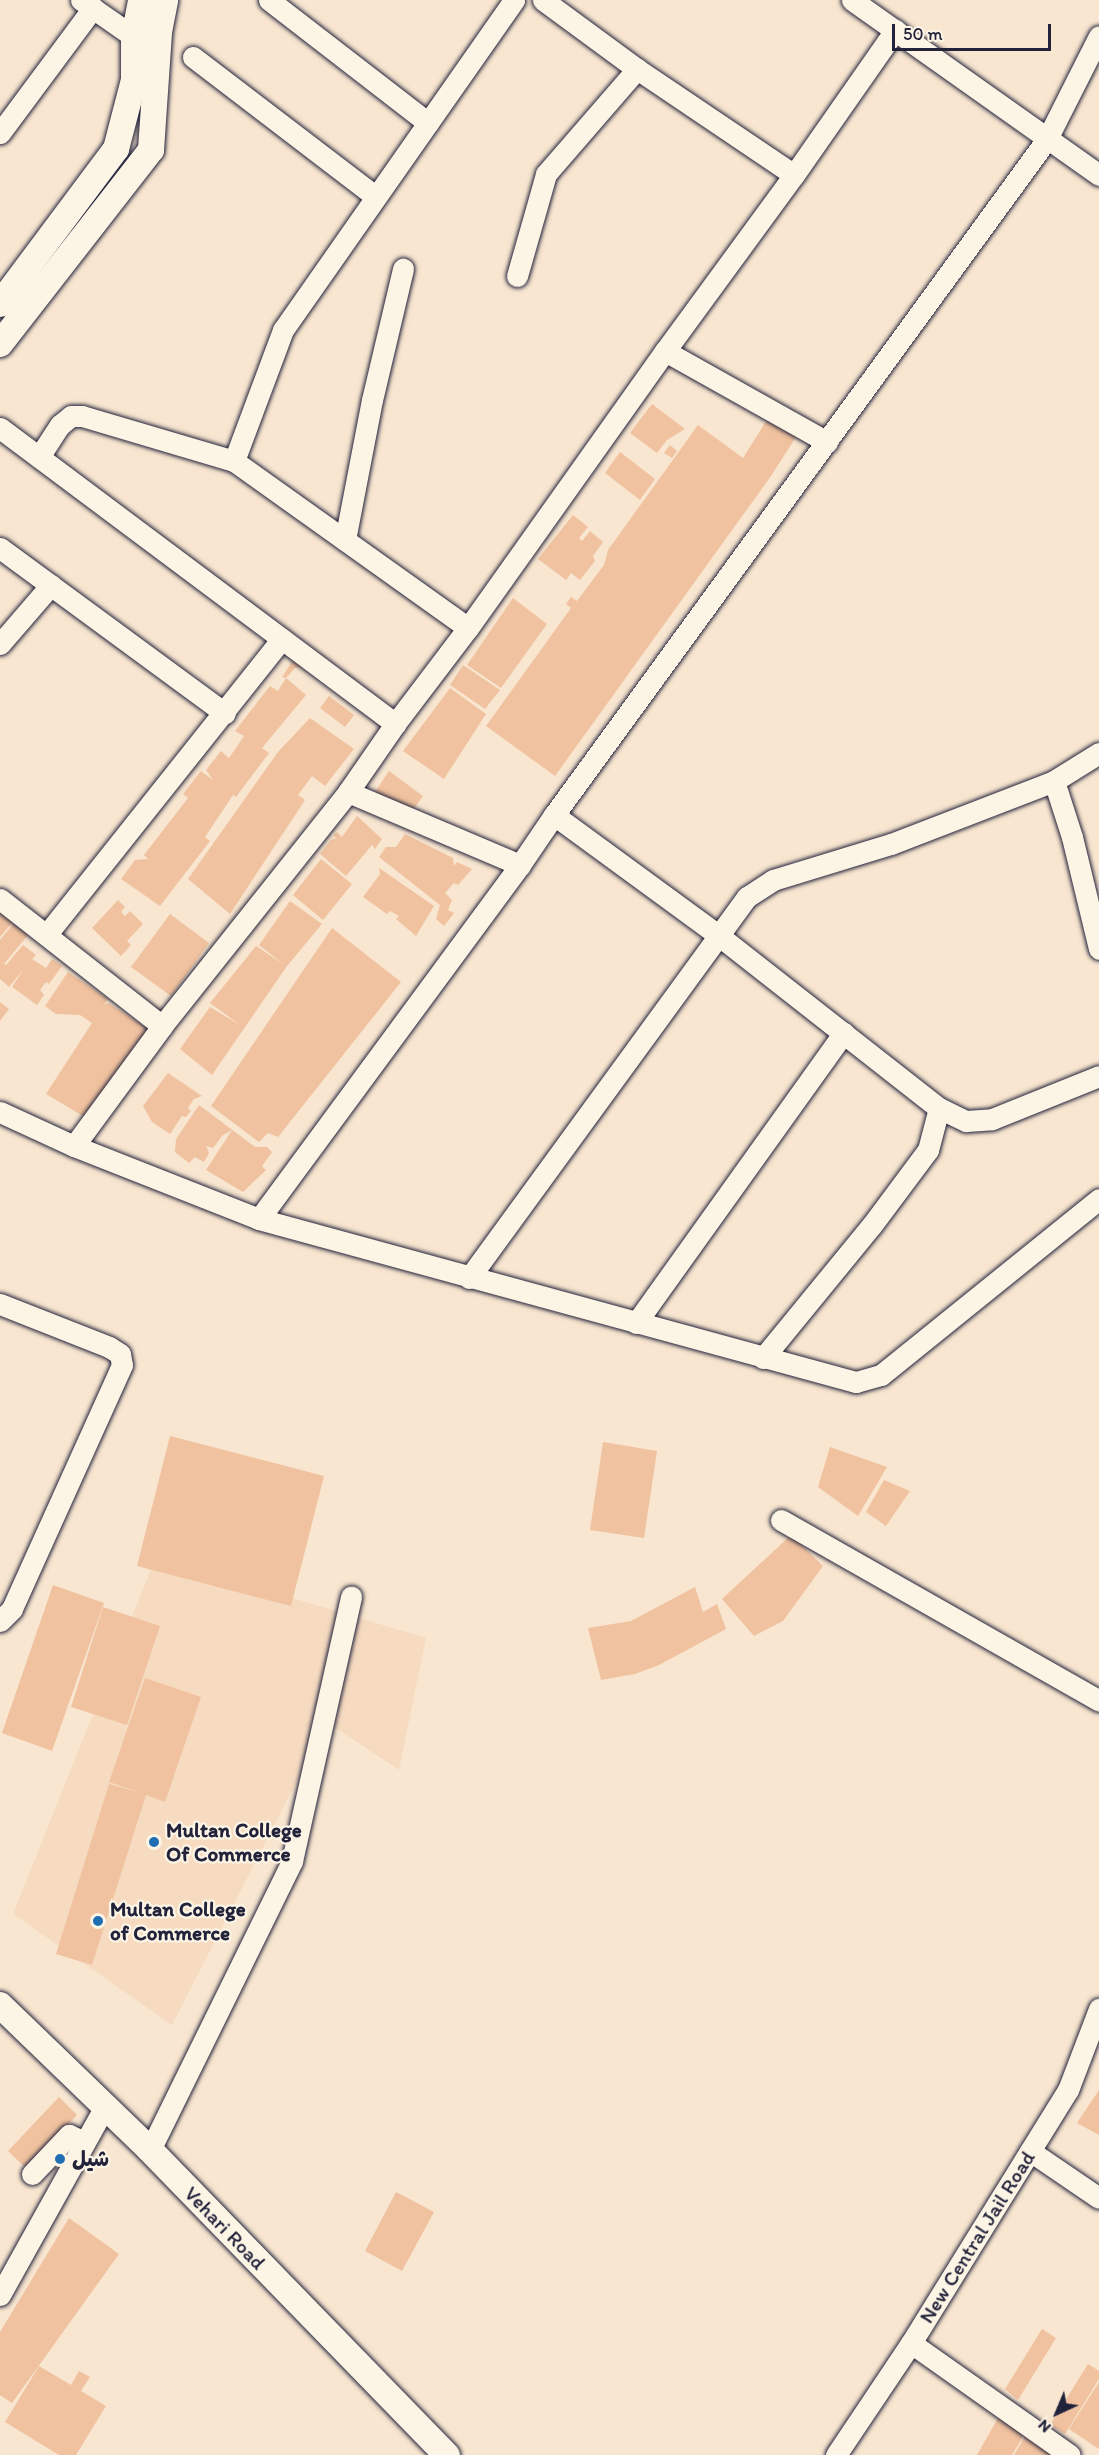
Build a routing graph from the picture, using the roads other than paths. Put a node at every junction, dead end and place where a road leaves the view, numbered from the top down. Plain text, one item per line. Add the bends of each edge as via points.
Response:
1 (141, 0) edge
2 (165, 0) edge
3 (268, 0) edge
4 (514, 0) edge
5 (543, 0) edge
6 (852, 0) edge
7 (87, 4) edge
8 (895, 30) junction
9 (1099, 36) edge
10 (134, 37) junction
11 (193, 57) dead end
12 (637, 69) junction
13 (428, 123) junction
14 (0, 133) edge
15 (1047, 139) junction
16 (794, 175) junction
17 (1099, 175) edge
18 (376, 197) junction
19 (404, 269) dead end
20 (517, 276) dead end
21 (0, 304) edge
22 (0, 344) edge
23 (665, 351) junction
24 (0, 428) edge
25 (827, 442) junction
26 (39, 457) junction
27 (234, 461) junction
28 (345, 540) junction
29 (0, 548) edge
30 (51, 585) junction
31 (468, 628) junction
32 (282, 639) junction
33 (0, 644) edge
34 (225, 713) junction
35 (395, 724) junction
36 (1099, 753) edge
37 (1054, 781) junction
38 (348, 792) junction
39 (554, 815) junction
40 (520, 865) junction
41 (0, 899) edge
42 (47, 934) junction
43 (718, 935) junction
44 (1099, 949) edge
45 (162, 1026) junction
46 (844, 1033) junction
47 (1099, 1076) edge
48 (939, 1108) junction
49 (0, 1112) edge
50 (74, 1146) junction
51 (1099, 1199) edge
52 (258, 1219) junction
53 (469, 1278) junction
54 (0, 1304) edge
55 (636, 1323) junction
56 (763, 1358) junction
57 (781, 1520) dead end
58 (351, 1596) dead end
59 (0, 1621) edge
60 (1099, 1701) edge
61 (0, 2005) edge
62 (1099, 2009) edge
63 (105, 2106) junction
64 (85, 2142) junction
65 (150, 2150) junction
66 (1030, 2151) junction
67 (32, 2174) dead end
68 (1099, 2198) edge
69 (0, 2295) edge
70 (911, 2343) junction
71 (447, 2455) edge
72 (836, 2455) edge
73 (1071, 2455) edge

1 - 10 main road
2 - 22 main road via 159,32 151,150
3 - 13 street
4 - 13 street
5 - 12 street
6 - 8 street
7 - 10 street
7 - 14 street
8 - 15 street
8 - 16 street
9 - 15 street
10 - 21 main road via 134,80 116,149
11 - 18 street
12 - 16 street
12 - 20 street via 546,174
13 - 18 street
15 - 17 street
15 - 25 street
16 - 23 street
18 - 27 street via 283,330
19 - 28 street via 372,400
23 - 25 street
23 - 31 street
24 - 26 street
25 - 39 street
26 - 27 street via 60,425 71,416 82,416
26 - 32 street
27 - 28 street
28 - 31 street
29 - 30 street
30 - 33 street
30 - 34 street
31 - 35 street
32 - 34 street
32 - 35 street
34 - 42 street
35 - 38 street
36 - 37 street
37 - 43 street via 891,844 773,880 747,897
37 - 44 street
38 - 40 street
38 - 45 street
39 - 40 street
39 - 43 street
40 - 52 street
41 - 42 street
42 - 45 street
43 - 46 street
43 - 53 street
45 - 50 street
46 - 48 street
46 - 55 street
47 - 48 street via 992,1119 966,1121
48 - 56 street via 928,1150
49 - 50 street
50 - 52 street
51 - 56 street via 881,1375 856,1382
52 - 53 street
53 - 55 street
54 - 59 street via 109,1347 120,1354 122,1365 12,1609
55 - 56 street
57 - 60 street
58 - 65 street via 292,1861
61 - 63 main road, Vehari Road
62 - 66 street, New Central Jail Road via 1068,2090
63 - 64 street
63 - 65 main road, Vehari Road
64 - 67 street via 69,2136
64 - 69 street
65 - 71 main road, Vehari Road
66 - 68 street
66 - 70 street, New Central Jail Road
70 - 72 street, New Central Jail Road
70 - 73 street

